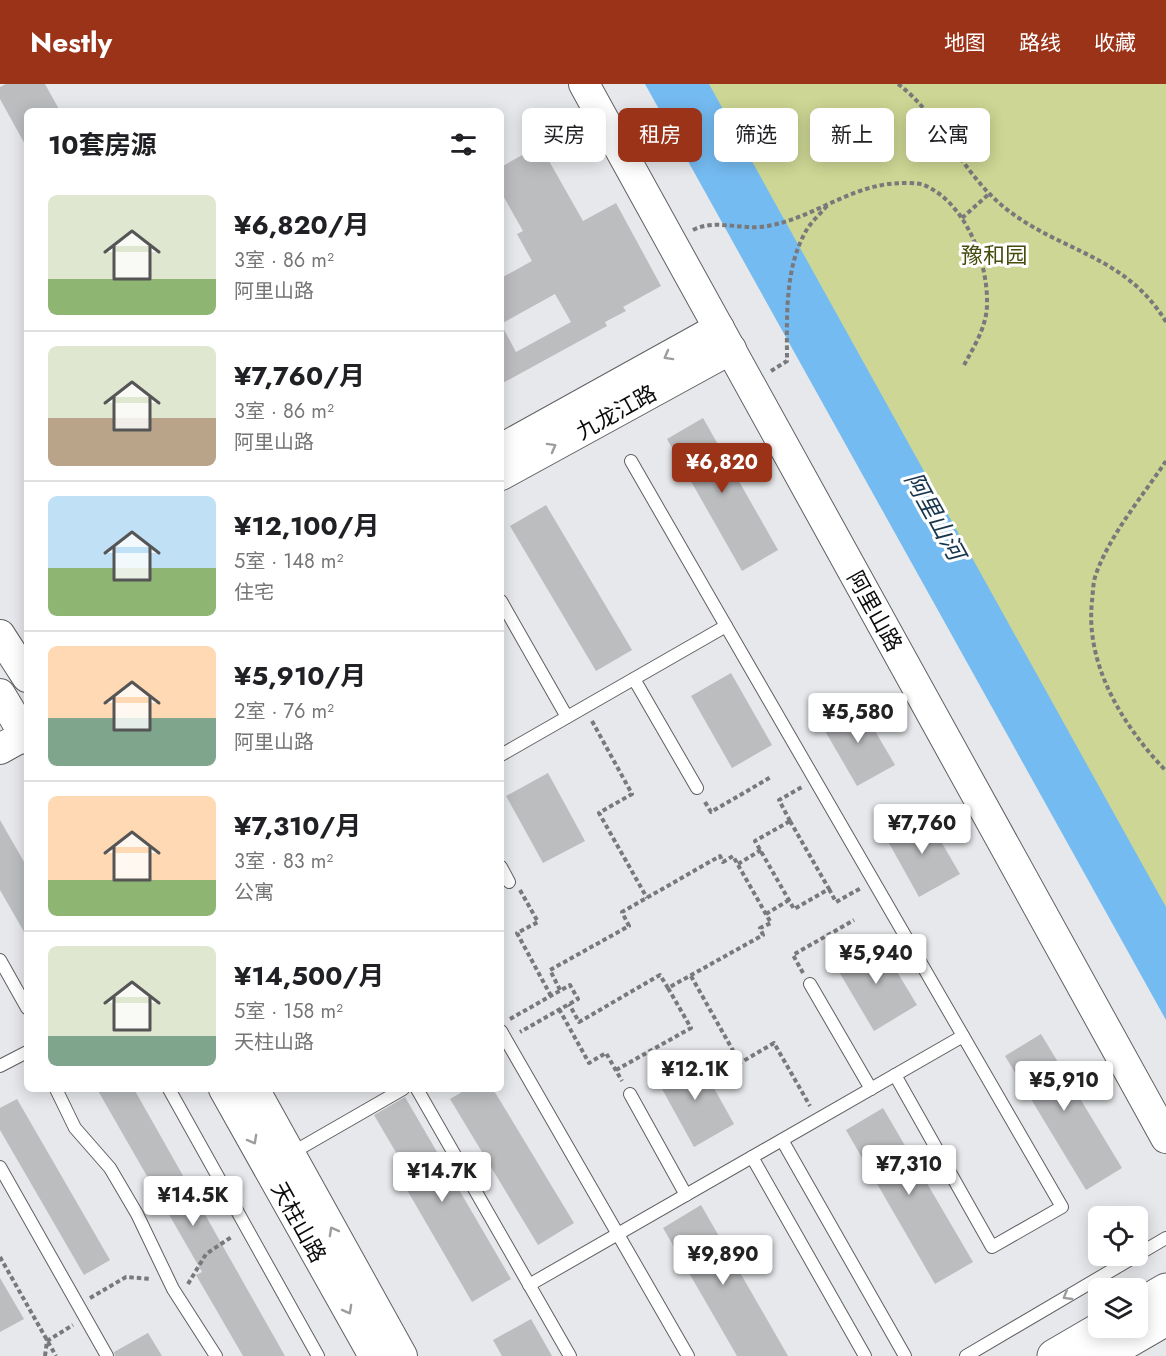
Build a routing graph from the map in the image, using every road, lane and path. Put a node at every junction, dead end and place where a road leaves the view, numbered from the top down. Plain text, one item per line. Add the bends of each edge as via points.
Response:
1 (584, 84) edge
2 (898, 84) edge
3 (990, 193) junction
4 (829, 204) junction
5 (962, 218) junction
6 (707, 222) dead end
7 (1166, 322) edge
8 (725, 339) junction
9 (787, 361) dead end
10 (963, 368) dead end
11 (504, 448) edge
12 (631, 461) dead end
13 (1166, 461) edge
14 (504, 473) edge
15 (504, 606) edge
16 (726, 626) junction
17 (0, 635) edge
18 (24, 672) edge
19 (634, 679) junction
20 (0, 694) edge
21 (584, 707) junction
22 (567, 717) junction
23 (17, 731) edge
24 (504, 753) edge
25 (1166, 771) edge
26 (771, 777) dead end
27 (815, 780) junction
28 (698, 788) joint
29 (790, 820) junction
30 (761, 850) junction
31 (738, 864) junction
32 (504, 873) edge
33 (873, 881) junction
34 (509, 882) joint
35 (829, 889) junction
36 (647, 898) junction
37 (789, 900) junction
38 (766, 914) junction
39 (854, 920) dead end
40 (0, 960) edge
41 (691, 975) junction
42 (810, 984) joint
43 (668, 988) junction
44 (560, 990) junction
45 (551, 996) junction
46 (24, 1003) edge
47 (569, 1004) junction
48 (559, 1009) junction
49 (504, 1022) edge
50 (504, 1035) edge
51 (963, 1036) junction
52 (504, 1037) edge
53 (24, 1054) edge
54 (0, 1066) edge
55 (616, 1070) junction
56 (894, 1075) junction
57 (871, 1089) junction
58 (57, 1092) edge
59 (171, 1092) edge
60 (226, 1092) edge
61 (256, 1092) edge
62 (398, 1092) edge
63 (419, 1092) edge
64 (630, 1094) joint
65 (818, 1119) junction
66 (1166, 1138) edge
67 (782, 1140) junction
68 (290, 1154) junction
69 (752, 1157) junction
70 (0, 1167) edge
71 (686, 1195) junction
72 (247, 1228) junction
73 (619, 1233) junction
74 (1166, 1238) edge
75 (1148, 1248) edge
76 (0, 1257) edge
77 (1117, 1266) edge
78 (529, 1285) junction
79 (1166, 1290) edge
80 (178, 1298) junction
81 (1148, 1301) edge
82 (85, 1317) junction
83 (1166, 1319) edge
84 (1088, 1336) edge
85 (47, 1341) junction
86 (45, 1356) edge
87 (56, 1356) edge
88 (107, 1356) edge
89 (216, 1356) edge
90 (318, 1356) edge
91 (374, 1356) edge
92 (402, 1356) edge
93 (570, 1356) edge
94 (688, 1356) edge
95 (865, 1356) edge
96 (905, 1356) edge
97 (966, 1356) edge
98 (1054, 1356) edge
99 (1102, 1356) edge

1 - 8 street, 阿里山路
2 - 3 path
3 - 5 path
3 - 7 path via 1031,224 1114,267 1154,301
4 - 5 path via 851,192 890,183 924,185 954,207
4 - 6 path via 769,226 741,228
4 - 9 path via 806,231 792,269
5 - 10 path via 972,233 985,274 987,306 980,336
8 -> 11 street, 九龙江路
14 -> 8 street, 九龙江路
8 - 66 street, 阿里山路
12 - 16 lane
13 - 25 path via 1105,552 1095,576 1091,644 1110,694
15 - 22 lane
16 - 19 lane
16 - 27 lane
17 - 18 street
19 - 21 lane
19 - 28 lane
20 - 23 street
21 - 22 lane
21 - 36 path via 632,794 599,813
22 - 24 lane
26 - 28 path via 711,812
27 - 29 path via 779,800
27 - 33 lane
29 - 30 path via 755,841
29 - 35 path
30 - 31 path
30 - 37 path
31 - 36 path via 733,856 723,862 720,856
31 - 38 path
32 - 34 lane
33 - 35 path via 836,902
33 - 51 lane
34 - 45 path via 517,884 538,921 516,933
35 - 37 path via 794,909
36 - 44 path via 622,912 630,926 550,970
37 - 38 path
38 - 41 path via 771,922 760,928 764,935
39 - 42 path via 793,955
40 - 46 lane
41 - 43 path
41 - 65 path via 740,1063 774,1043
42 - 57 lane
43 - 47 path via 660,975 579,1022
43 - 55 path via 691,1028
44 - 45 path
44 - 47 path via 570,985 578,999
45 - 49 path
47 - 48 path
48 - 50 path
48 - 55 path via 589,1062 606,1053
51 - 56 lane
51 - 56 lane via 1062,1207 992,1247
52 - 73 lane
53 - 54 lane
55 - 64 path
56 - 57 lane
57 - 65 lane
58 - 80 lane via 75,1128 110,1168
59 - 72 lane
60 -> 91 street, 天柱山路
61 - 68 street, 天柱山路
62 - 68 lane
63 - 78 lane
64 - 71 lane
65 - 67 lane
67 - 69 lane
67 - 96 lane
92 -> 68 street, 天柱山路
69 - 71 lane
69 - 95 lane
70 - 82 lane
71 - 73 lane
72 - 80 path via 206,1254
72 - 90 lane
73 - 78 lane
73 - 94 lane
74 - 75 lane
76 - 85 path
77 -> 97 lane
78 - 93 lane
79 - 81 main road
80 - 82 path via 153,1280 126,1277 90,1297
80 - 89 lane
82 - 85 path
82 - 88 lane
83 - 99 main road
84 - 98 main road
85 - 86 path
85 - 87 path

